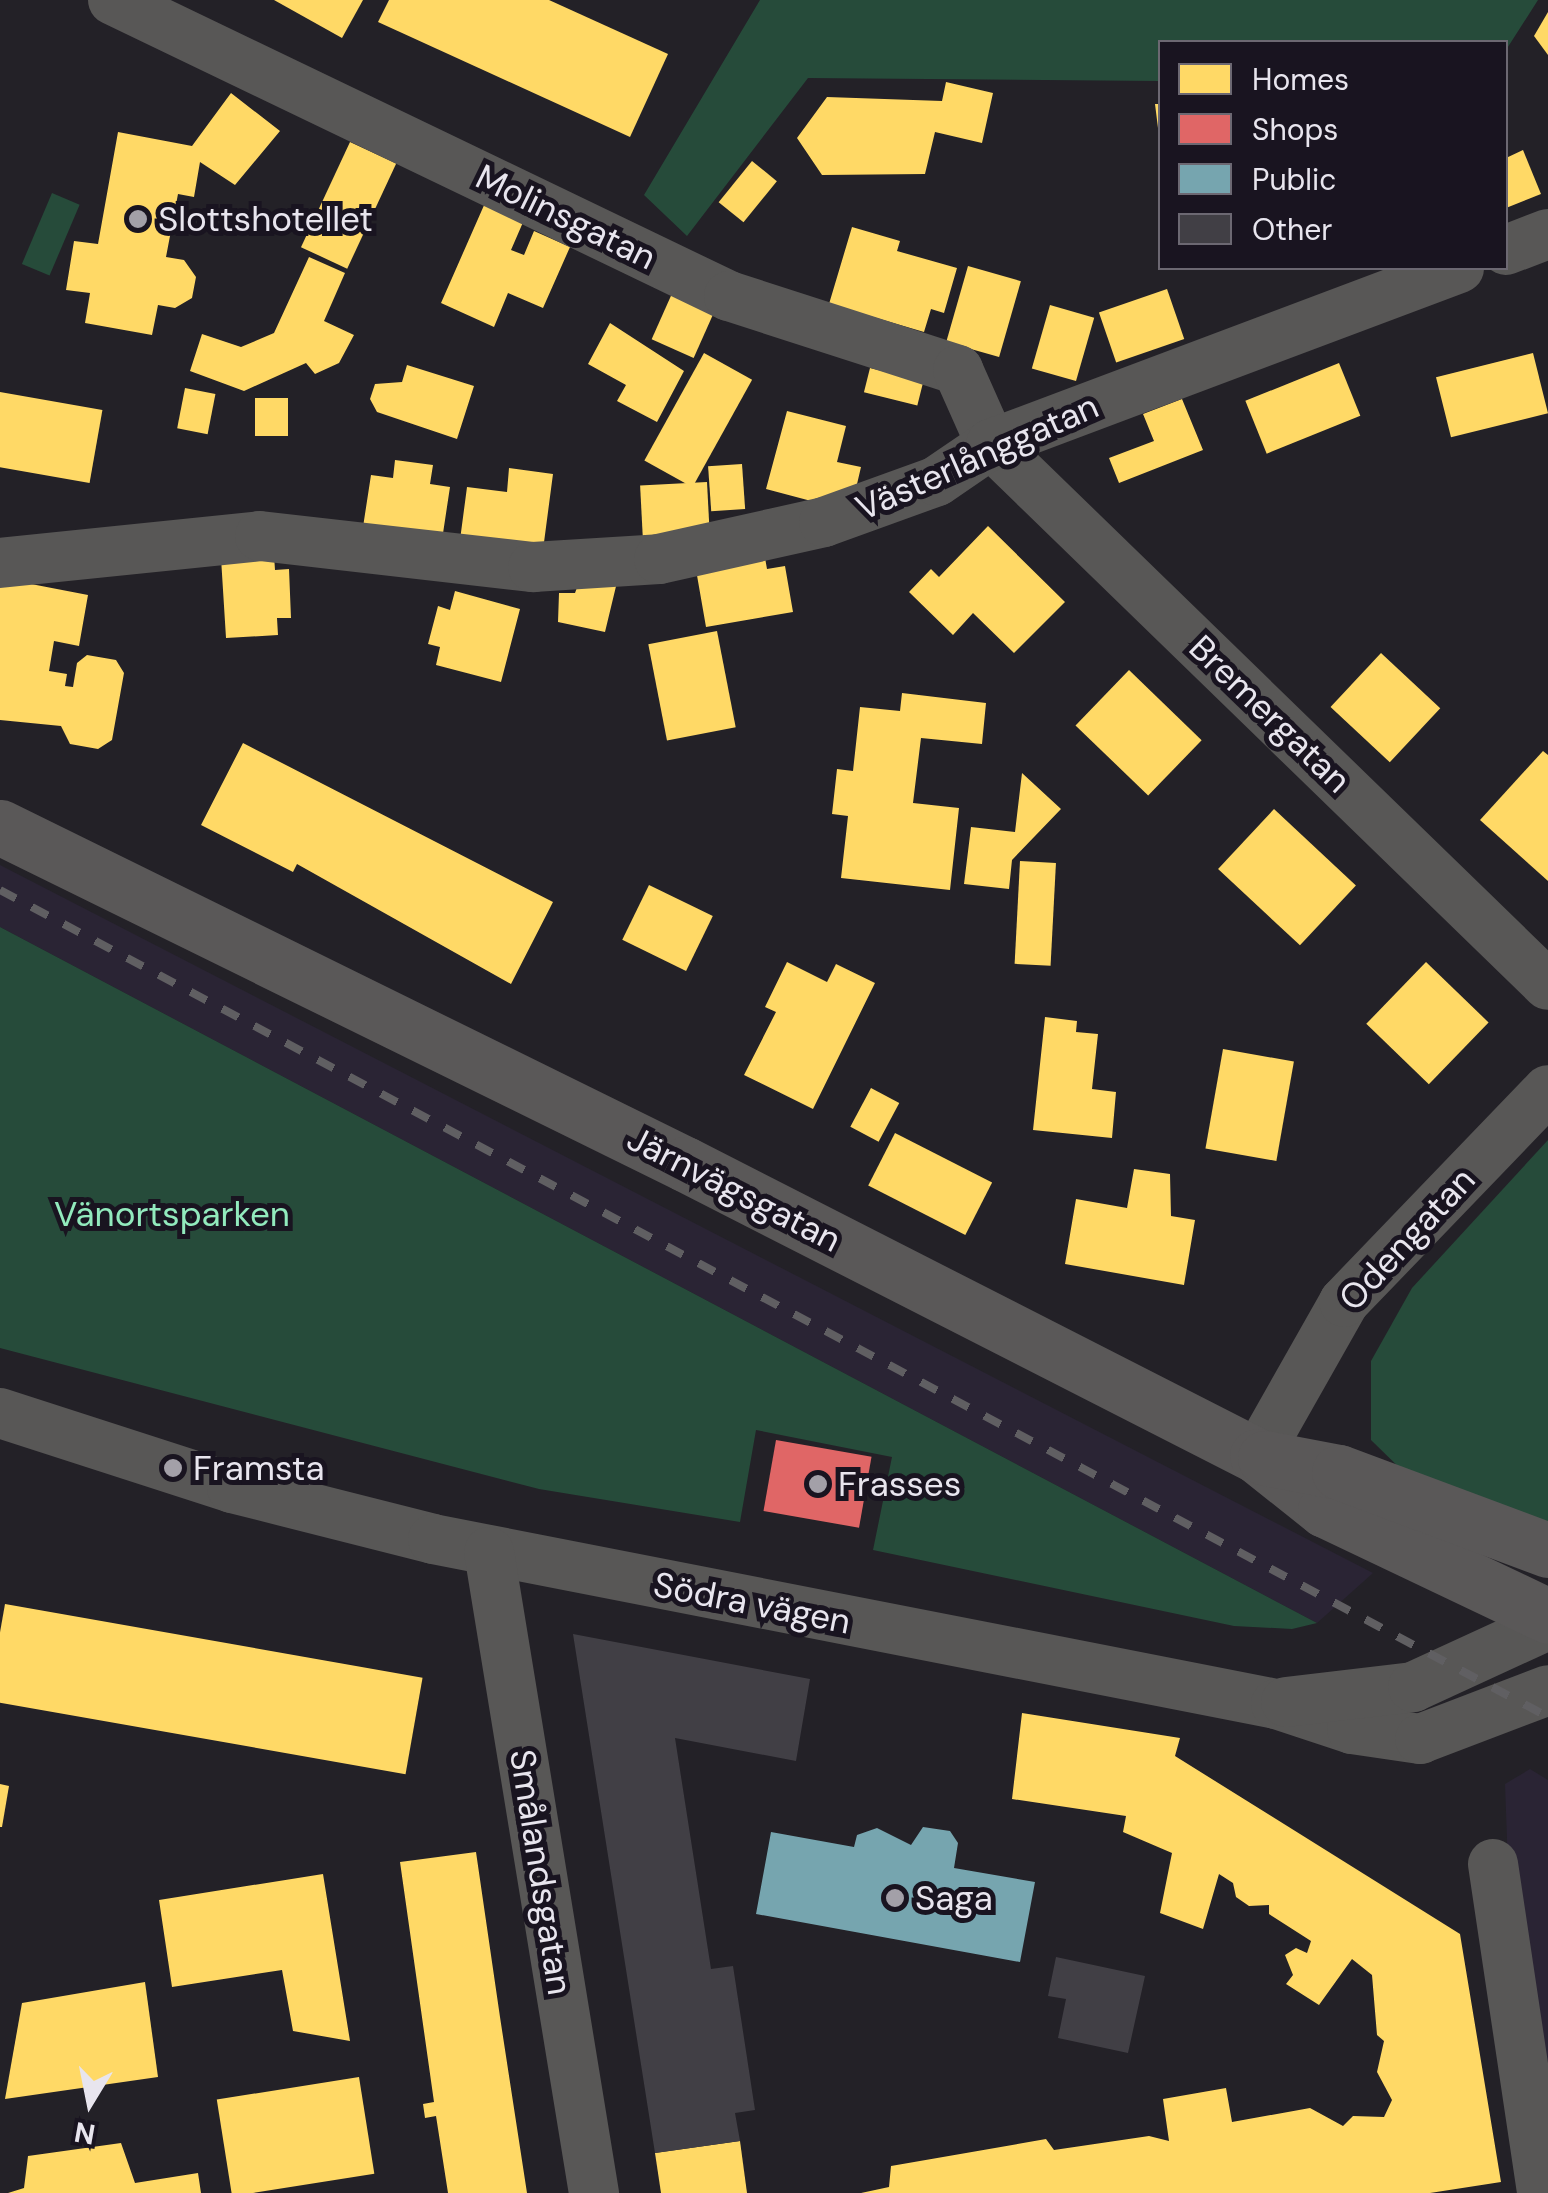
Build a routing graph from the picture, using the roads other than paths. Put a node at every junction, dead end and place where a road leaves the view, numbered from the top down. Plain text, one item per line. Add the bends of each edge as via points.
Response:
1 (113, 0) edge
2 (1548, 234) edge
3 (1508, 249) edge
4 (1454, 270) edge
5 (991, 444) junction
6 (0, 563) edge
7 (0, 791) edge
8 (0, 827) edge
9 (209, 926) junction
10 (1548, 984) edge
11 (1548, 1090) edge
12 (0, 1413) edge
13 (0, 1449) edge
14 (1258, 1456) junction
15 (232, 1488) junction
16 (1548, 1550) edge
17 (489, 1552) junction
18 (1548, 1616) edge
19 (1548, 1624) edge
20 (1548, 1690) edge
21 (1276, 1704) junction
22 (1493, 1864) dead end
23 (594, 2193) edge
24 (1542, 2193) edge

1 - 5 street, Molinsgatan via 730,296 958,370
2 - 3 street
4 - 5 street, Västerlånggatan
5 - 6 street, Västerlånggatan via 937,481 824,522 659,559 533,567 260,536
5 - 10 street, Bremergatan
7 - 9 main road, Järnvägsgatan
8 - 9 main road, Järnvägsgatan
9 - 14 main road, Järnvägsgatan
11 - 14 street, Odengatan via 1344,1302
12 - 15 street, Södra vägen
13 - 15 street, Södra vägen
14 - 16 main road, Järnvägsgatan via 1340,1472
14 - 18 main road, Järnvägsgatan via 1326,1510
15 - 17 street, Södra vägen
17 - 21 street, Södra vägen
17 - 23 street, Smålandsgatan
19 - 21 street, Södra vägen via 1413,1687
20 - 21 street, Södra vägen via 1420,1739 1352,1729
22 - 24 street

